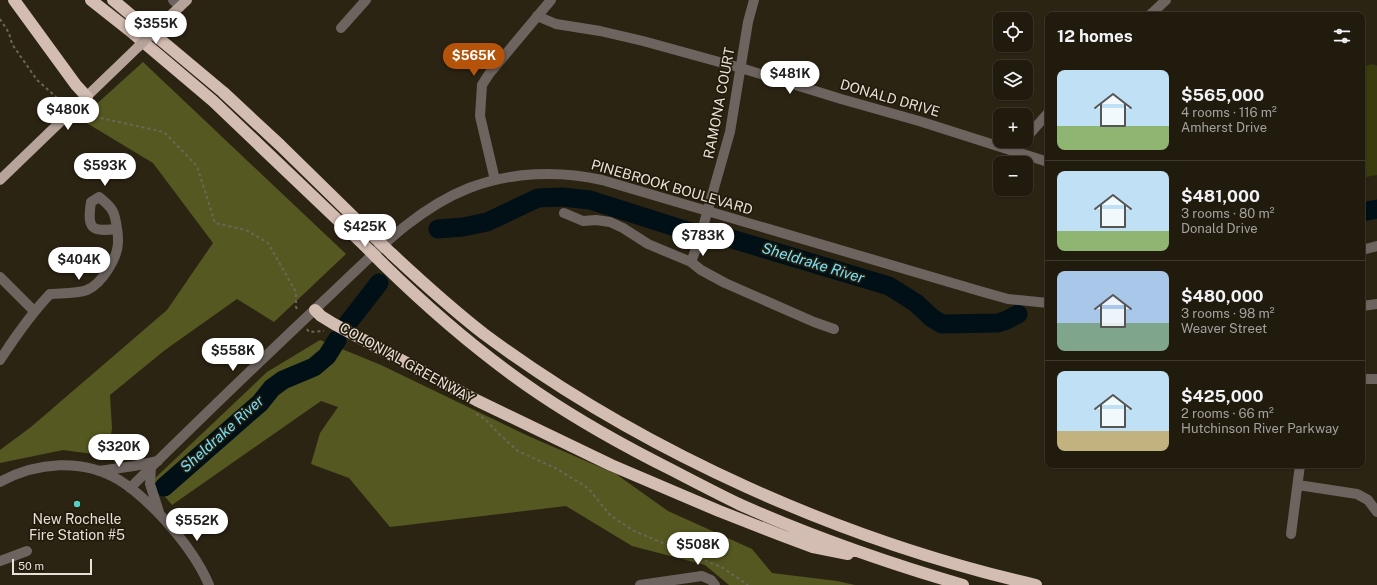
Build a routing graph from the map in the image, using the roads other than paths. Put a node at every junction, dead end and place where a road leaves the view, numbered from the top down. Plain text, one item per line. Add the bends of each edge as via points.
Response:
1 (14, 0) edge
2 (91, 0) edge
3 (113, 0) edge
4 (366, 0) edge
5 (550, 0) edge
6 (754, 0) edge
7 (1166, 0) edge
8 (180, 2) edge
9 (1153, 12) edge
10 (537, 16) junction
11 (341, 28) dead end
12 (741, 68) junction
13 (87, 97) junction
14 (1045, 116) edge
15 (1033, 130) edge
16 (1017, 148) edge
17 (1015, 151) junction
18 (1045, 161) edge
19 (0, 180) edge
20 (495, 180) junction
21 (708, 210) junction
22 (564, 213) dead end
23 (117, 229) dead end
24 (1377, 246) edge
25 (1365, 249) edge
26 (691, 262) junction
27 (0, 277) edge
28 (1045, 303) edge
29 (1377, 304) edge
30 (1365, 306) edge
31 (315, 310) junction
32 (34, 311) junction
33 (834, 329) dead end
34 (0, 360) edge
35 (1365, 379) edge
36 (1377, 379) edge
37 (154, 464) junction
38 (1300, 468) edge
39 (97, 471) junction
40 (0, 482) edge
41 (1298, 486) junction
42 (130, 488) junction
43 (1377, 512) edge
44 (160, 516) junction
45 (1291, 534) dead end
46 (27, 551) dead end
47 (0, 561) edge
48 (884, 561) junction
49 (209, 585) edge
50 (640, 585) edge
51 (715, 585) edge
52 (963, 585) edge
53 (1036, 585) edge

1 - 13 highway
2 - 48 highway, bridge via 213,101 443,320 538,392 602,433 741,504
3 - 53 highway, bridge via 223,92 452,308 516,357 615,419 686,457 758,491 875,538 966,567
4 - 11 street
5 - 10 street
6 - 12 street, RAMONA COURT
7 - 9 street
8 - 13 main road, bridge
10 - 12 street, DONALD DRIVE via 556,24 643,41
10 - 20 street via 482,85 480,116
12 - 17 street, DONALD DRIVE
12 - 21 street, RAMONA COURT via 730,132
13 - 19 main road
14 - 15 street
16 - 17 street
17 - 18 street, DONALD DRIVE
20 - 21 street, PINEBROOK BOULEVARD via 542,174 589,177
20 - 31 street, PINEBROOK BOULEVARD via 461,192 428,210 390,240
21 - 26 street, RAMONA COURT
21 - 28 street, PINEBROOK BOULEVARD via 1008,299
22 - 26 street via 583,221 610,222 648,244
23 - 32 street via 118,243 112,263 101,279 88,290 50,294
24 - 25 street
26 - 33 street via 725,283
27 - 32 street
29 - 30 street
31 - 37 street, PINEBROOK BOULEVARD
31 - 48 highway via 328,320 446,384 630,474 813,547
32 - 34 street
35 - 36 street
37 - 39 street
37 - 42 street, PINEBROOK BOULEVARD
37 - 44 street via 150,484
38 - 41 street
39 - 40 street via 73,466 50,466 19,473
39 - 42 street
41 - 43 street via 1357,494 1368,500
41 - 45 street
42 - 44 street
44 - 49 street via 192,554
46 - 47 street
48 - 52 highway
50 - 51 street via 702,576

